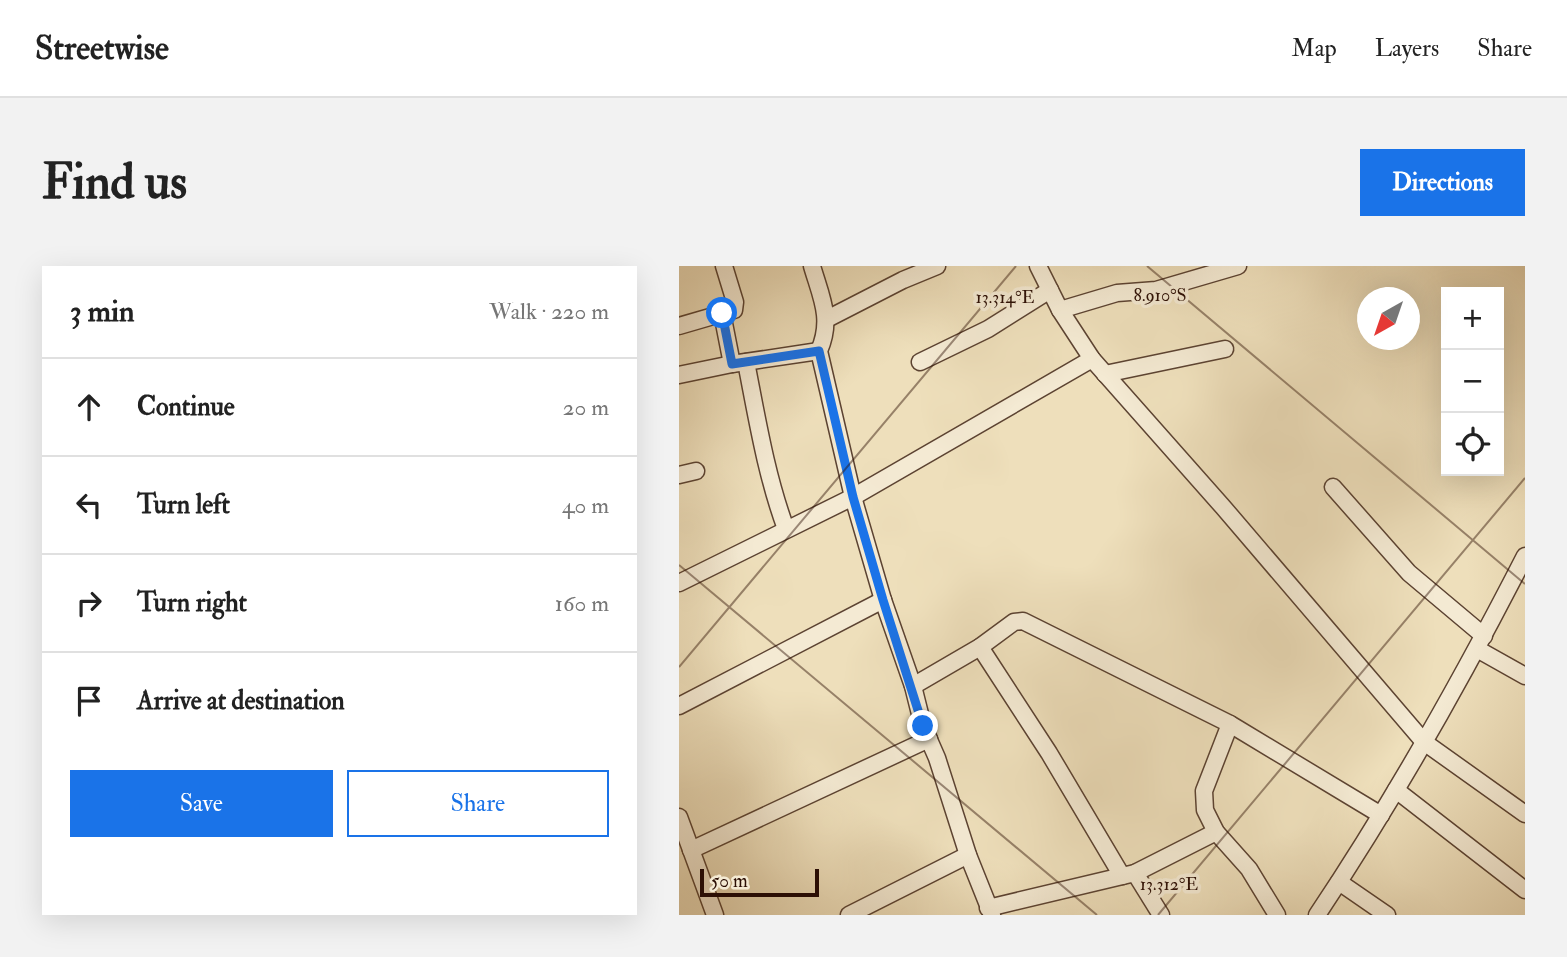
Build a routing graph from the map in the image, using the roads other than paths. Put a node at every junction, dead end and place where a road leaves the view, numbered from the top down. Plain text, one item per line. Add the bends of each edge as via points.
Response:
1 (724, 266) edge
2 (812, 266) edge
3 (937, 266) edge
4 (1038, 266) edge
5 (1232, 267) edge
6 (1050, 290) junction
7 (1060, 310) junction
8 (722, 313) junction
9 (827, 319) junction
10 (679, 326) edge
11 (1225, 349) dead end
12 (819, 351) junction
13 (1092, 359) junction
14 (921, 362) dead end
15 (739, 363) junction
16 (1105, 374) junction
17 (679, 375) edge
18 (696, 471) dead end
19 (679, 475) edge
20 (1333, 487) dead end
21 (853, 497) junction
22 (786, 529) junction
23 (1525, 556) edge
24 (679, 583) edge
25 (883, 600) junction
26 (1481, 642) junction
27 (980, 647) junction
28 (1525, 676) edge
29 (912, 686) junction
30 (679, 706) edge
31 (1230, 724) junction
32 (929, 740) junction
33 (1424, 742) junction
34 (1396, 790) junction
35 (1525, 814) edge
36 (1381, 815) junction
37 (679, 817) edge
38 (1216, 832) junction
39 (691, 850) junction
40 (968, 855) junction
41 (1128, 874) junction
42 (1339, 882) junction
43 (1525, 890) edge
44 (990, 911) edge
45 (715, 915) edge
46 (849, 915) edge
47 (1161, 915) edge
48 (1277, 915) edge
49 (1317, 915) edge
50 (1387, 915) edge

1 - 8 street via 736,306
2 - 9 street
3 - 9 street
4 - 6 street
5 - 7 street via 1156,290 1117,293
6 - 7 street
6 - 14 street via 988,329
7 - 13 street
8 - 10 street
8 - 15 street
9 - 12 street
11 - 16 street
12 - 15 street
12 - 21 street
13 - 16 street
13 - 21 street
15 - 17 street
15 - 22 street
16 - 33 street
18 - 19 street
20 - 26 street via 1409,573
21 - 22 street
21 - 25 street
22 - 24 street
23 - 26 street
25 - 29 street
25 - 30 street
26 - 28 street
26 - 33 street
27 - 29 street
27 - 31 street via 1014,622 1023,621
27 - 41 street
29 - 32 street
31 - 36 street
31 - 38 street via 1204,791 1205,810
32 - 39 street
32 - 40 street
33 - 34 street
33 - 35 street
34 - 36 street
34 - 43 street
36 - 42 street
37 - 39 street
38 - 41 street
38 - 48 street via 1249,869
39 - 45 street
40 - 44 street
40 - 46 street
41 - 44 street
41 - 47 street
42 - 49 street
42 - 50 street

